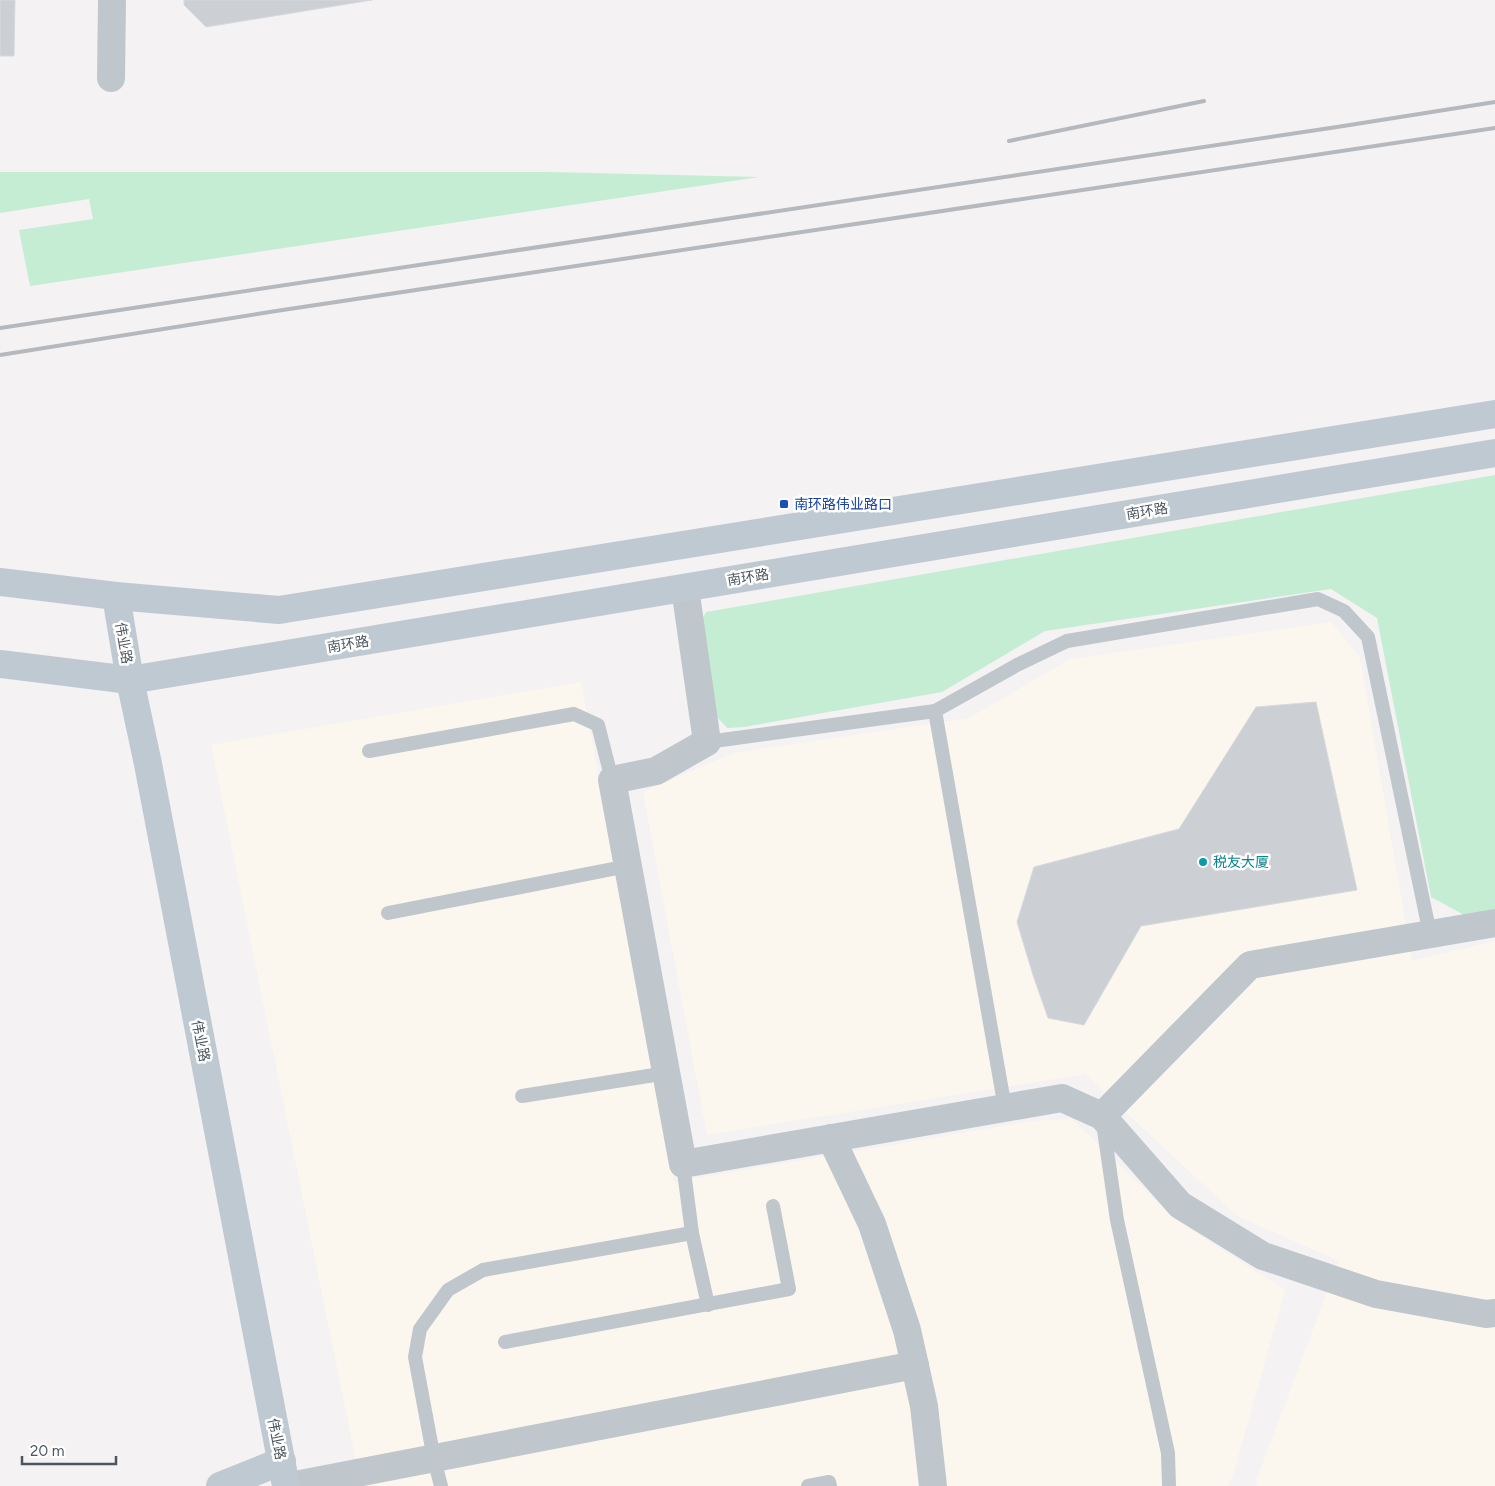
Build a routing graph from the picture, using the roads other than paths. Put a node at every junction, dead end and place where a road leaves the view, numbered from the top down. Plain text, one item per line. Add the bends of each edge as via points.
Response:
1 (112, 0) edge
2 (111, 78) dead end
3 (1495, 414) edge
4 (1495, 453) edge
5 (0, 582) edge
6 (684, 588) junction
7 (116, 596) junction
8 (0, 664) edge
9 (130, 680) junction
10 (935, 711) junction
11 (707, 742) junction
12 (369, 751) dead end
13 (612, 780) junction
14 (628, 866) junction
15 (388, 912) dead end
16 (1495, 923) edge
17 (1430, 934) junction
18 (667, 1073) junction
19 (522, 1096) dead end
20 (1005, 1108) junction
21 (1102, 1116) junction
22 (831, 1138) junction
23 (684, 1164) junction
24 (773, 1206) dead end
25 (692, 1234) junction
26 (708, 1305) junction
27 (1495, 1313) edge
28 (505, 1342) dead end
29 (915, 1364) junction
30 (434, 1459) junction
31 (286, 1478) edge
32 (220, 1486) edge
33 (441, 1486) edge
34 (808, 1486) edge
35 (830, 1486) edge
36 (933, 1486) edge
37 (1169, 1486) edge

1 - 2 street
3 - 7 main road via 279,610
4 - 6 main road, 南环路
5 - 7 main road
6 - 9 main road, 南环路
6 - 11 street
7 - 9 main road, 伟业路
8 - 9 main road, 南环路
9 - 31 main road, 伟业路
10 - 11 lane
10 - 17 lane via 1067,641 1318,599 1344,611 1368,637
10 - 20 lane
11 - 13 street via 656,771
12 - 13 lane via 574,714 598,725
13 - 14 street
14 - 15 lane
14 - 18 street
16 - 17 street
17 - 21 street via 1250,965
18 - 19 lane
18 - 23 street
20 - 21 street via 1062,1098
20 - 22 street
21 - 27 street via 1180,1205 1263,1256 1376,1294
21 - 37 lane via 1117,1220 1168,1453
22 - 23 street
22 - 29 street via 872,1224
23 - 25 lane
24 - 26 lane via 789,1289
25 - 26 lane
25 - 30 lane via 483,1270 448,1290 420,1330 415,1357
26 - 28 lane
29 - 30 street
29 - 36 street via 924,1406
30 - 31 street
30 - 33 lane
31 - 32 main road
34 - 35 lane via 830,1482

